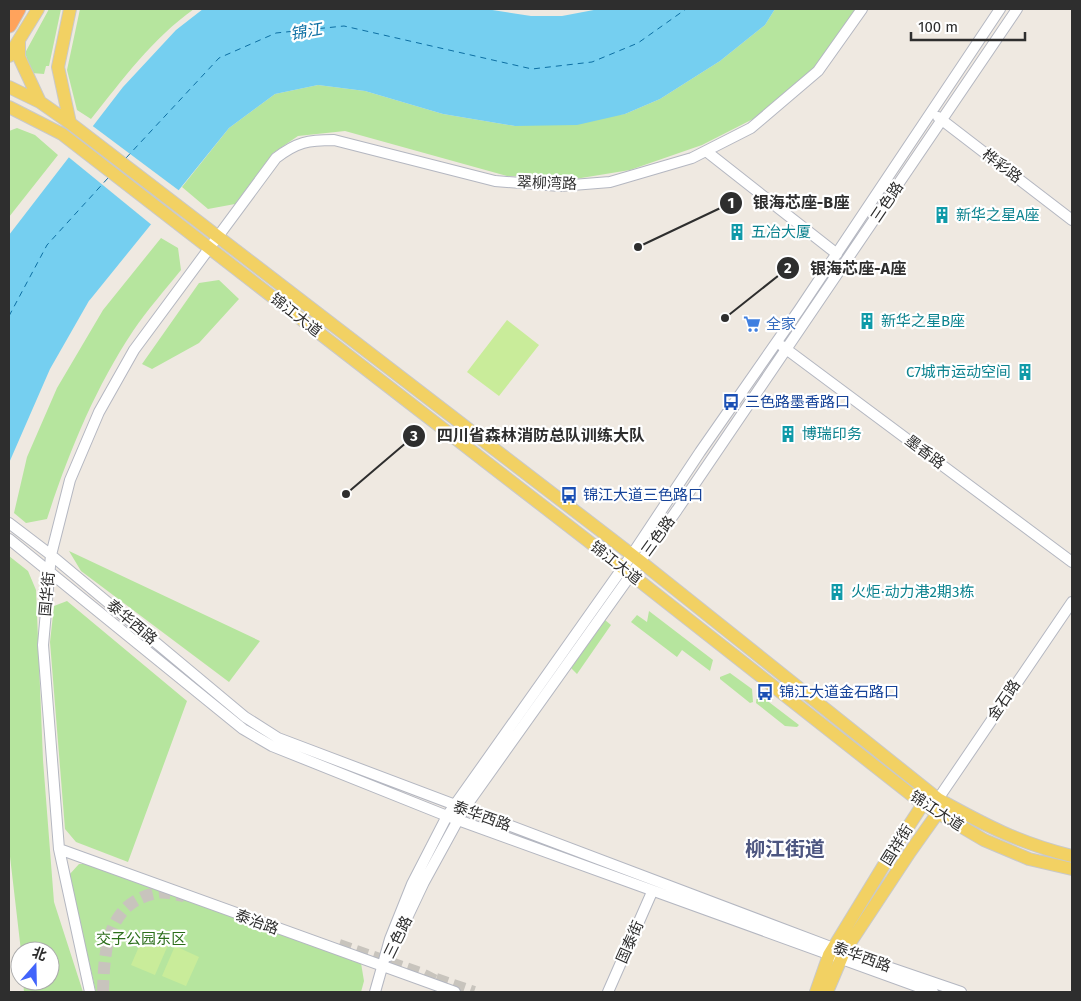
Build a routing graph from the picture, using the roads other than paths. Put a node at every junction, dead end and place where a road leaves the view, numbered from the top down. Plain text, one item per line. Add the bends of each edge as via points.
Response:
1 (18, 9) edge
2 (38, 9) edge
3 (70, 9) edge
4 (862, 9) edge
5 (1000, 9) edge
6 (1017, 9) edge
7 (9, 24) edge
8 (18, 38) edge
9 (9, 56) edge
10 (9, 87) edge
11 (40, 102) junction
12 (9, 108) edge
13 (932, 112) junction
14 (942, 120) junction
15 (70, 123) junction
16 (706, 151) junction
17 (1072, 220) edge
18 (218, 237) junction
19 (210, 248) junction
20 (837, 254) junction
21 (777, 343) junction
22 (787, 350) junction
23 (9, 523) edge
24 (9, 539) edge
25 (51, 554) junction
26 (636, 558) junction
27 (1072, 562) edge
28 (626, 571) junction
29 (48, 573) junction
30 (1072, 602) edge
31 (938, 799) junction
32 (923, 804) junction
33 (459, 808) junction
34 (938, 814) junction
35 (452, 818) junction
36 (59, 849) junction
37 (1072, 856) edge
38 (1072, 869) edge
39 (652, 892) junction
40 (837, 953) junction
41 (383, 968) junction
42 (90, 992) edge
43 (375, 992) edge
44 (455, 992) edge
45 (608, 992) edge
46 (816, 992) edge
47 (827, 992) edge
48 (933, 992) edge
49 (961, 992) edge

1 - 7 highway
2 - 8 main road
3 - 15 main road via 58,67
4 - 16 street, 翠柳湾路 via 818,71 751,128
5 - 13 street, 三色路
6 - 14 street, 三色路
8 - 9 main road
8 - 11 main road via 19,57
10 - 11 main road, 锦江大道
11 - 15 main road, 锦江大道
12 - 19 main road, 锦江大道 via 62,134
13 - 14 street, 桦彩路
13 - 20 street, 三色路
14 - 17 street, 桦彩路
14 - 22 street, 三色路
15 - 18 main road, 锦江大道
16 - 18 street, 翠柳湾路 via 610,182 560,186 496,181 334,140 312,140 293,146 276,158
16 - 20 street
18 - 19 street, 国华街
18 - 26 main road, 锦江大道
19 - 25 street, 国华街 via 114,382 70,480
19 - 28 main road, 锦江大道
20 - 21 street, 三色路
21 - 22 street, 墨香路
21 - 26 street, 三色路 via 700,452
22 - 26 street, 三色路
22 - 27 street, 墨香路
23 - 25 street, 泰华西路
24 - 29 street, 泰华西路
25 - 29 street, 国华街
25 - 33 street, 泰华西路 via 245,717 278,738
26 - 28 street, 三色路
26 - 31 main road, 锦江大道
28 - 32 main road, 锦江大道
28 - 33 street, 三色路
29 - 35 street, 泰华西路 via 243,729 272,746
29 - 36 street, 国华街 via 43,645
30 - 31 street, 金石路
31 - 32 main road
31 - 34 main road
31 - 37 main road, 锦江大道 via 990,828 1033,846
32 - 34 main road, 锦江大道
32 - 40 main road, 国祥街
33 - 35 street, 三色路
33 - 40 street, 泰华西路
34 - 38 main road, 锦江大道 via 984,840 1029,859
34 - 40 main road, 国祥街
35 - 39 street, 泰华西路
35 - 41 street, 三色路
36 - 41 street, 泰治路
36 - 42 street, 国华街
39 - 40 street, 泰华西路
39 - 45 street, 国泰街
40 - 46 main road, 国祥街
40 - 47 main road, 国祥街
40 - 48 street, 泰华西路
40 - 49 street, 泰华西路
41 - 43 street, 三色路
41 - 44 street, 泰治路

